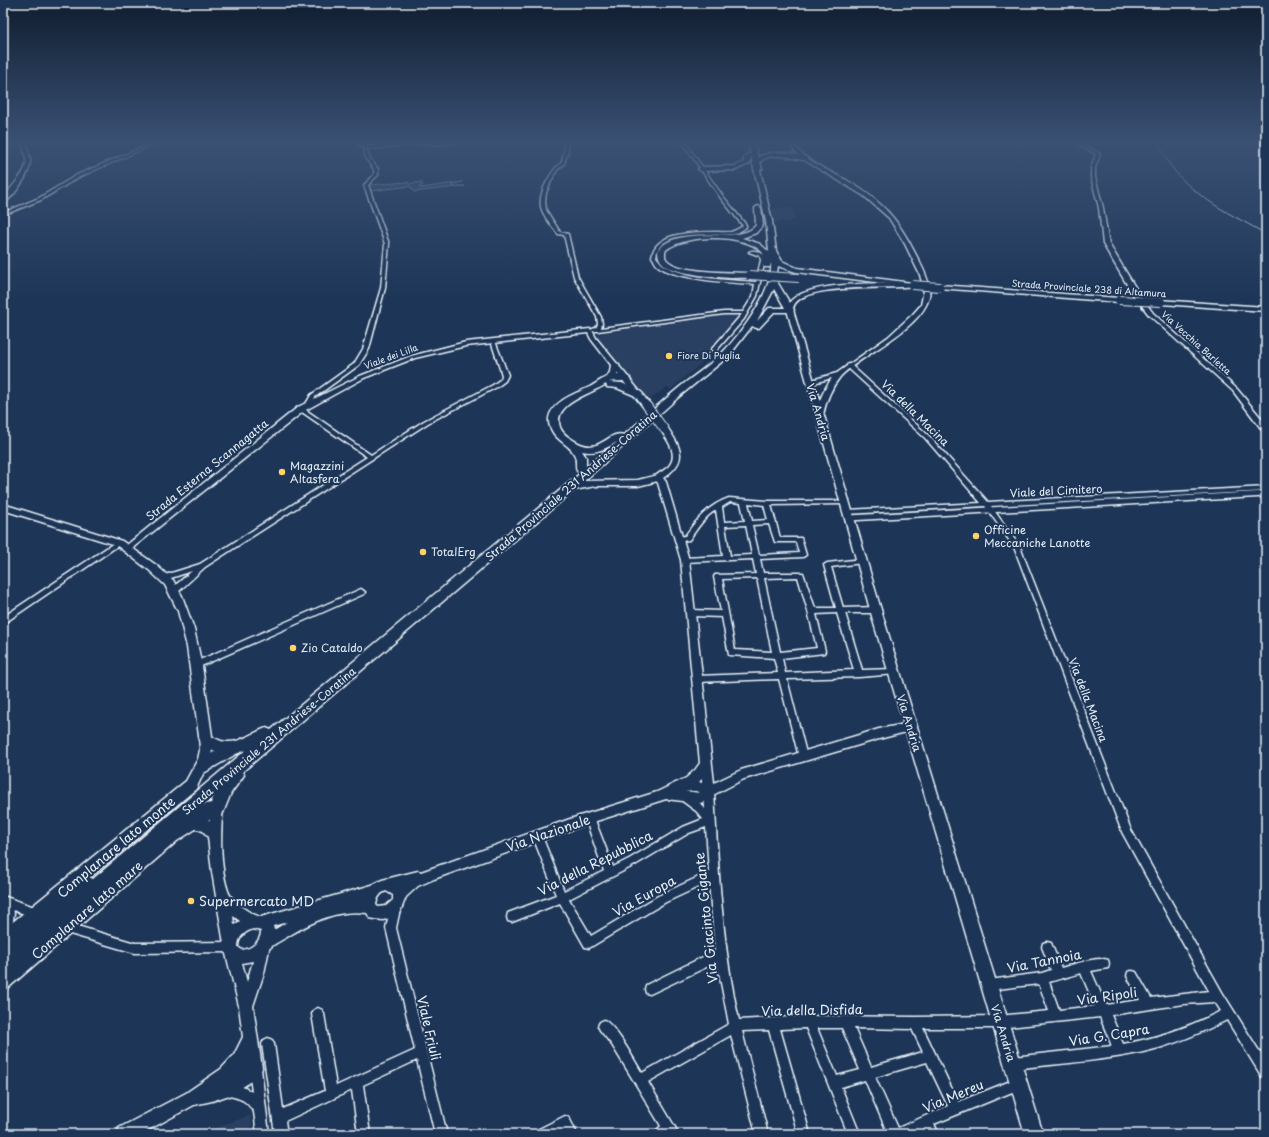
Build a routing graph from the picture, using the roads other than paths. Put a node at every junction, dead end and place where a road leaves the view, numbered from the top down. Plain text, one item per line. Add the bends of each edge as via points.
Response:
1 (47, 195) edge
2 (370, 195) edge
3 (544, 195) edge
4 (721, 195) edge
5 (758, 195) edge
6 (760, 195) edge
7 (864, 195) edge
8 (1098, 195) edge
9 (760, 202) junction
10 (3, 214) edge
11 (728, 237) junction
12 (772, 250) junction
13 (751, 252) dead end
14 (771, 276) junction
15 (757, 283) junction
16 (912, 285) junction
17 (1266, 309) edge
18 (790, 310) junction
19 (745, 313) junction
20 (598, 330) junction
21 (590, 331) junction
22 (492, 341) junction
23 (714, 350) dead end
24 (615, 365) junction
25 (849, 366) junction
26 (806, 371) junction
27 (625, 378) junction
28 (831, 379) junction
29 (610, 382) junction
30 (810, 382) junction
31 (638, 394) junction
32 (669, 402) junction
33 (309, 404) junction
34 (301, 409) junction
35 (819, 415) junction
36 (1266, 429) edge
37 (625, 437) junction
38 (574, 446) junction
39 (370, 457) junction
40 (581, 470) junction
41 (658, 478) junction
42 (622, 483) junction
43 (569, 489) junction
44 (1266, 492) edge
45 (744, 501) junction
46 (767, 504) junction
47 (718, 505) junction
48 (3, 507) edge
49 (989, 508) junction
50 (847, 511) junction
51 (772, 522) junction
52 (749, 523) junction
53 (721, 524) junction
54 (680, 539) junction
55 (123, 545) junction
56 (756, 558) junction
57 (727, 559) junction
58 (685, 560) junction
59 (862, 562) junction
60 (203, 565) junction
61 (760, 576) junction
62 (165, 578) junction
63 (174, 592) junction
64 (361, 592) dead end
65 (877, 610) junction
66 (812, 611) junction
67 (841, 611) junction
68 (691, 614) junction
69 (724, 614) junction
70 (3, 621) edge
71 (777, 655) junction
72 (196, 665) junction
73 (894, 672) junction
74 (859, 674) junction
75 (782, 677) junction
76 (697, 679) junction
77 (910, 727) junction
78 (266, 734) junction
79 (206, 740) junction
80 (231, 749) junction
81 (249, 757) junction
82 (803, 757) junction
83 (706, 763) junction
84 (202, 768) junction
85 (708, 790) junction
86 (683, 791) junction
87 (217, 808) junction
88 (590, 818) junction
89 (710, 822) junction
90 (195, 823) junction
91 (214, 835) junction
92 (172, 837) junction
93 (538, 837) junction
94 (610, 873) junction
95 (431, 874) junction
96 (713, 874) junction
97 (381, 888) junction
98 (222, 894) junction
99 (400, 894) junction
100 (562, 897) junction
101 (4, 902) edge
102 (396, 907) junction
103 (375, 910) junction
104 (36, 913) junction
105 (512, 917) dead end
106 (258, 922) junction
107 (67, 928) junction
108 (391, 928) junction
109 (4, 939) edge
110 (264, 945) junction
111 (231, 947) junction
112 (1047, 947) dead end
113 (3, 954) edge
114 (721, 954) junction
115 (1104, 964) dead end
116 (3, 966) edge
117 (1084, 967) junction
118 (1058, 974) junction
119 (1132, 976) dead end
120 (1042, 978) junction
121 (3, 983) edge
122 (989, 985) junction
123 (650, 989) dead end
124 (1218, 996) junction
125 (1148, 1004) junction
126 (246, 1006) junction
127 (1103, 1011) junction
128 (1229, 1013) junction
129 (318, 1014) dead end
130 (1056, 1016) junction
131 (809, 1022) junction
132 (846, 1022) junction
133 (999, 1022) junction
134 (773, 1024) junction
135 (915, 1024) junction
136 (604, 1026) dead end
137 (736, 1026) junction
138 (250, 1039) junction
139 (268, 1044) dead end
140 (1120, 1050) junction
141 (420, 1053) junction
142 (930, 1056) junction
143 (1013, 1063) junction
144 (255, 1068) junction
145 (867, 1073) junction
146 (1266, 1073) edge
147 (640, 1080) junction
148 (225, 1082) junction
149 (356, 1082) junction
150 (833, 1083) junction
151 (1019, 1084) junction
152 (331, 1093) junction
153 (955, 1109) junction
154 (261, 1112) junction
155 (278, 1118) junction
156 (927, 1122) junction
157 (668, 1132) edge
158 (125, 1134) edge
159 (263, 1134) edge
160 (281, 1134) edge
161 (364, 1134) edge
162 (440, 1134) edge
163 (542, 1134) edge
164 (570, 1134) edge
165 (762, 1134) edge
166 (804, 1134) edge
167 (854, 1134) edge
168 (894, 1134) edge
169 (898, 1134) edge
170 (933, 1134) edge
171 (1034, 1134) edge

1 - 10 street
2 - 33 street via 387,244 383,288 366,349 356,364 313,396
3 - 20 street via 544,210 559,233 566,234 576,277 599,317
4 - 15 street via 745,226 737,232 700,233 676,237 659,245 654,257 667,269 694,277
5 - 9 highway, Strada Provinciale 231 Andriese-Coratina
6 - 12 highway, Strada Provinciale 231 Andriese-Coratina via 769,221
7 - 25 street via 884,209 903,233 926,285 926,300 917,315
8 - 36 street, Via Vecchia Barletta via 1106,244 1135,293 1151,314 1235,390
9 - 11 highway via 759,227 749,234
9 - 14 highway, Strada Provinciale 231 Andriese-Coratina via 770,254
11 - 14 highway via 762,248 767,254 766,268
11 - 16 highway, bridge via 681,240 665,247 661,256 670,266 681,270
12 - 14 highway, Strada Provinciale 231 Andriese-Coratina via 775,269
12 - 16 highway via 778,263 796,270
13 - 15 street via 759,252 763,260
14 - 18 highway
14 - 32 highway, Strada Provinciale 231 Andriese-Coratina via 763,304 743,334 726,354
14 - 37 highway, Strada Provinciale 231 Andriese-Coratina via 756,306 735,336
15 - 19 street via 755,296
16 - 17 main road, Strada Provinciale 238 di Altamura, bridge
16 - 18 main road via 822,290 801,295 791,303
18 - 26 main road, Via Andria
18 - 32 highway via 777,309 768,313 729,356 688,394
19 - 20 street via 724,313
19 - 23 street
20 - 21 street
21 - 22 street, Viale dei Lilla
21 - 24 street
22 - 33 street, Viale dei Lilla via 466,344 413,357 362,377
22 - 39 street via 505,375 503,380 426,422
24 - 27 street
24 - 29 highway
25 - 28 street
25 - 49 street, Via della Macina via 926,437
26 - 28 street
26 - 30 main road, Via Andria
27 - 29 highway
27 - 31 street
28 - 30 street via 824,384
28 - 35 street via 821,401
29 - 31 highway
29 - 38 highway via 572,398 557,411 554,419 557,430
30 - 35 main road, Via Andria
31 - 41 street, bridge via 677,450 674,465
32 - 37 highway, Strada Provinciale 231 Andriese-Coratina
33 - 34 street, Viale dei Lilla
34 - 39 street
34 - 55 street, Strada Esterna Scannagatta
35 - 50 main road, Via Andria
37 - 38 highway via 594,449
37 - 40 highway, Strada Provinciale 231 Andriese-Coratina
37 - 42 highway via 630,440 603,465 604,472
37 - 43 highway, Strada Provinciale 231 Andriese-Coratina
38 - 40 highway via 580,452
39 - 60 street
40 - 78 highway, Strada Provinciale 231 Andriese-Coratina
41 - 42 highway via 639,484
41 - 54 street via 662,482
42 - 43 highway via 592,482
43 - 81 highway, Strada Provinciale 231 Andriese-Coratina
44 - 49 street, Viale del Cimitero
45 - 46 street
45 - 47 street via 729,500
45 - 52 street
46 - 50 street
46 - 51 street
47 - 53 street
47 - 54 street via 699,521 687,538
48 - 55 main road
49 - 50 street, Viale del Cimitero
49 - 124 street, Via della Macina via 1017,547 1127,832
50 - 59 main road, Via Andria
51 - 52 street
51 - 56 street via 777,540 799,540 802,555
52 - 53 street
52 - 56 street
53 - 57 street
54 - 58 street
55 - 62 main road, Complanare lato monte
55 - 70 street
56 - 57 street
56 - 61 street
57 - 58 street
58 - 68 street
59 - 65 main road, Via Andria
59 - 67 street via 827,565
60 - 62 street
60 - 63 street
61 - 66 street via 801,575
61 - 69 street via 718,577
61 - 71 street
62 - 63 main road, Complanare lato monte
63 - 72 main road, Complanare lato monte via 184,612
64 - 72 street
65 - 67 street
65 - 73 main road, Via Andria
66 - 67 street
66 - 71 street via 821,651
67 - 74 street
68 - 69 street
68 - 76 street
69 - 71 street via 732,653
71 - 75 street
72 - 79 main road, Complanare lato monte
73 - 74 street
73 - 77 main road, Via Andria
74 - 75 street
75 - 76 street
75 - 82 street
76 - 83 street
77 - 82 street
77 - 122 main road, Via Andria
78 - 80 highway
78 - 113 highway, Strada Provinciale 231 Andriese-Coratina
79 - 80 highway via 218,748
79 - 84 main road, Complanare lato monte
80 - 84 highway
81 - 87 highway via 225,789
81 - 116 highway, Strada Provinciale 231 Andriese-Coratina
82 - 85 street via 741,775
83 - 85 street
83 - 86 street via 702,772
84 - 104 main road, Complanare lato monte via 191,785
85 - 86 street, Via Nazionale via 700,798
85 - 89 street, Via Giacinto Gigante
86 - 88 street, Via Nazionale via 665,794
86 - 89 street, Via Nazionale
87 - 90 main road, Complanare lato mare
87 - 91 street
87 - 92 street, Complanare lato mare via 206,808 198,813
88 - 93 street, Via Nazionale
88 - 94 street
89 - 94 street, Via della Repubblica via 686,830
89 - 96 street, Via Giacinto Gigante
90 - 91 street via 207,826
90 - 92 main road, Complanare lato mare
91 - 98 street
92 - 107 main road, Complanare lato mare
93 - 95 street, Via Nazionale
93 - 100 street
94 - 100 street, Via della Repubblica
95 - 97 street, Via Nazionale
95 - 99 street, Via Nazionale via 414,882
96 - 100 street, Via Europa via 662,899 590,942
96 - 114 street, Via Giacinto Gigante
97 - 99 street via 395,887
97 - 103 street via 370,898
97 - 106 street, Via Nazionale
98 - 106 street via 235,910
98 - 111 street
99 - 102 street
100 - 105 street, Via della Repubblica
101 - 104 street
101 - 109 street via 9,913
102 - 103 street via 388,913
102 - 108 street, Viale Friuli
103 - 108 street, Viale Friuli
103 - 110 street via 354,904 330,911 299,923
104 - 109 main road, Complanare lato monte
106 - 110 street via 266,926 268,931
106 - 111 street via 247,923 236,931
107 - 111 street via 135,948
107 - 121 main road, Complanare lato mare
108 - 141 street, Viale Friuli
110 - 111 street via 251,956 245,957 235,954
110 - 126 street
111 - 126 street
112 - 118 street
114 - 123 street
114 - 137 street, Via Giacinto Gigante
115 - 117 street, Via Tannoia
117 - 118 street, Via Tannoia
117 - 127 street
118 - 120 street, Via Tannoia
119 - 125 street
120 - 122 street, Via Tannoia
120 - 130 street
122 - 133 main road, Via Andria
124 - 125 street, Via Ripoli
124 - 128 street, Via della Macina
125 - 127 street, Via Ripoli
126 - 138 street
127 - 130 street, Via Ripoli
127 - 140 street
128 - 140 street, Via G. Capra via 1196,1030 1147,1045
128 - 146 street, Via della Macina
129 - 152 street
130 - 133 street, Via Ripoli
131 - 132 street, Via della Disfida
131 - 134 street, Via della Disfida
131 - 150 street
132 - 135 street, Via della Disfida
132 - 145 street
133 - 135 street, Via della Disfida
133 - 143 main road, Via Andria
134 - 137 street, Via della Disfida
134 - 166 street
135 - 142 street
136 - 147 street
137 - 147 street, Via della Disfida
137 - 165 street, Via Giacinto Gigante
138 - 144 street
138 - 148 street
139 - 155 street
140 - 143 street, Via G. Capra
141 - 149 street
141 - 162 street, Viale Friuli
142 - 145 street
142 - 153 street
143 - 151 main road, Via Andria
144 - 148 street via 245,1079
144 - 154 street
145 - 150 street
145 - 168 street
147 - 157 street
148 - 154 street via 243,1092 255,1102
148 - 158 street
149 - 152 street
149 - 161 street
150 - 167 street
151 - 153 street, Via Mereu
151 - 171 main road, Via Andria
152 - 155 street
153 - 156 street, Via Mereu
154 - 159 street
155 - 160 street
156 - 169 street, Via Mereu
156 - 170 street
163 - 164 street via 565,1122

